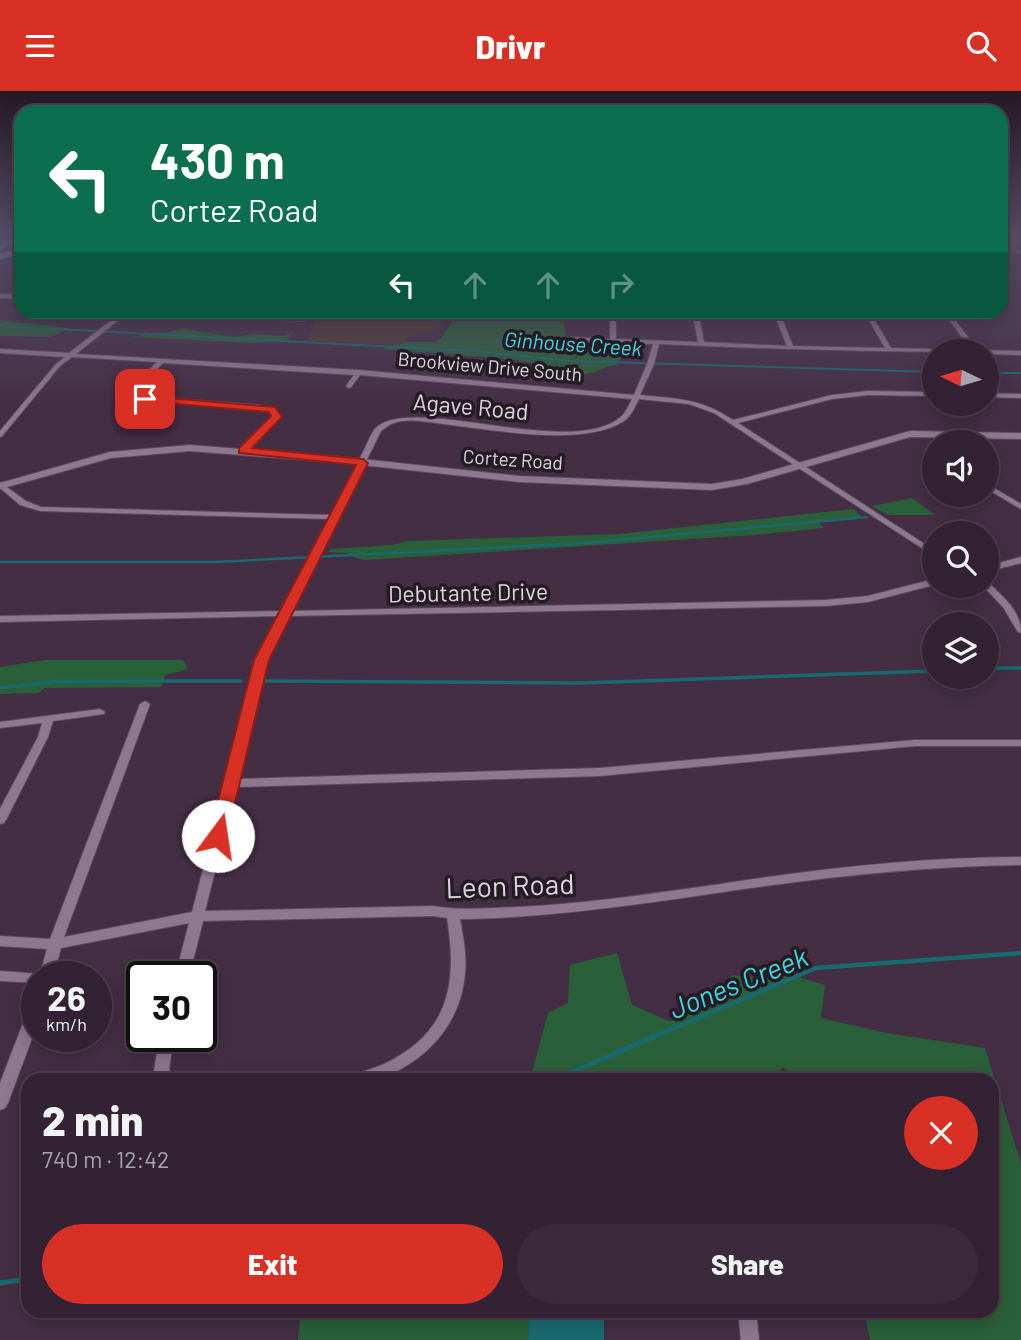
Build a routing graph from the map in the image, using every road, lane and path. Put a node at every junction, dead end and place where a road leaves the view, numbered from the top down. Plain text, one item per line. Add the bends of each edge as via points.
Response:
1 (116, 319) edge
2 (305, 319) edge
3 (613, 319) edge
4 (697, 319) edge
5 (779, 319) edge
6 (871, 319) edge
7 (951, 319) edge
8 (302, 329) dead end
9 (571, 339) dead end
10 (966, 339) edge
11 (613, 341) junction
12 (656, 343) junction
13 (702, 345) junction
14 (791, 348) junction
15 (889, 350) junction
16 (0, 351) edge
17 (922, 351) edge
18 (999, 352) edge
19 (1021, 353) edge
20 (71, 354) junction
21 (163, 360) junction
22 (359, 372) junction
23 (349, 386) dead end
24 (922, 394) edge
25 (999, 395) edge
26 (1021, 396) edge
27 (636, 397) junction
28 (733, 422) junction
29 (0, 435) edge
30 (1021, 436) edge
31 (999, 437) edge
32 (922, 438) edge
33 (243, 451) junction
34 (363, 463) junction
35 (801, 466) junction
36 (1, 485) edge
37 (999, 493) edge
38 (1021, 507) edge
39 (334, 517) junction
40 (922, 545) edge
41 (1021, 561) edge
42 (999, 566) edge
43 (922, 585) edge
44 (998, 598) edge
45 (285, 615) junction
46 (0, 619) edge
47 (1021, 629) edge
48 (145, 704) dead end
49 (100, 712) dead end
50 (48, 720) junction
51 (0, 725) edge
52 (1021, 743) edge
53 (232, 783) junction
54 (2, 813) edge
55 (1021, 861) edge
56 (453, 915) junction
57 (198, 916) junction
58 (0, 941) edge
59 (55, 944) junction
60 (50, 961) edge
61 (187, 961) edge
62 (0, 976) edge
63 (21, 977) edge
64 (21, 1047) edge
65 (165, 1052) edge
66 (164, 1073) edge
67 (380, 1073) edge
68 (0, 1103) edge
69 (748, 1318) edge
70 (750, 1340) edge

1 - 20 street
2 - 8 street
3 - 11 street
4 - 13 street
5 - 14 street
6 - 15 street
7 - 10 street
9 - 11 street
11 - 12 street
12 - 13 street
12 - 27 street, Agave Road
13 - 14 street
14 - 15 street
15 - 17 street
16 - 20 street, Brookview Drive South
18 - 19 street
20 - 21 street, Brookview Drive South
20 - 29 street
21 - 22 street, Brookview Drive South
21 - 33 street via 144,378 135,395 138,398 275,411 277,417
22 - 23 street
22 - 27 street, Brookview Drive South
24 - 28 street via 832,397
25 - 26 street
27 - 28 street, Brookview Drive South via 696,404
27 - 34 street, Agave Road via 629,412 615,424 580,432 391,421 378,430
28 - 35 street, Brookview Drive South
30 - 31 street, Cortez Road
32 - 35 street, Cortez Road via 891,438
33 - 34 street, Cortez Road
33 - 36 street, Cortez Road via 132,451
34 - 35 street, Cortez Road via 519,479 701,487 731,485
34 - 39 street, Agave Road
35 - 40 street, Brookview Drive South
36 - 39 street via 23,503 40,509
37 - 38 street
39 - 45 street, Agave Road
41 - 42 street
43 - 45 street, Debutante Drive via 868,599 825,603
44 - 47 street
45 - 46 street, Debutante Drive
45 - 53 street, Agave Road via 262,660
48 - 59 street
49 - 50 street
50 - 51 street
50 - 54 street
52 - 53 street via 915,743 600,772
53 - 57 street, Agave Road
55 - 56 street, Leon Road via 891,866 616,905
56 - 57 street, Leon Road via 433,911
56 - 67 street via 458,935 454,1003 426,1043
57 - 59 street, Leon Road
57 - 61 street, Agave Road
58 - 59 street, Leon Road
59 - 60 street
62 - 63 street
64 - 68 street
65 - 66 street
69 - 70 street

